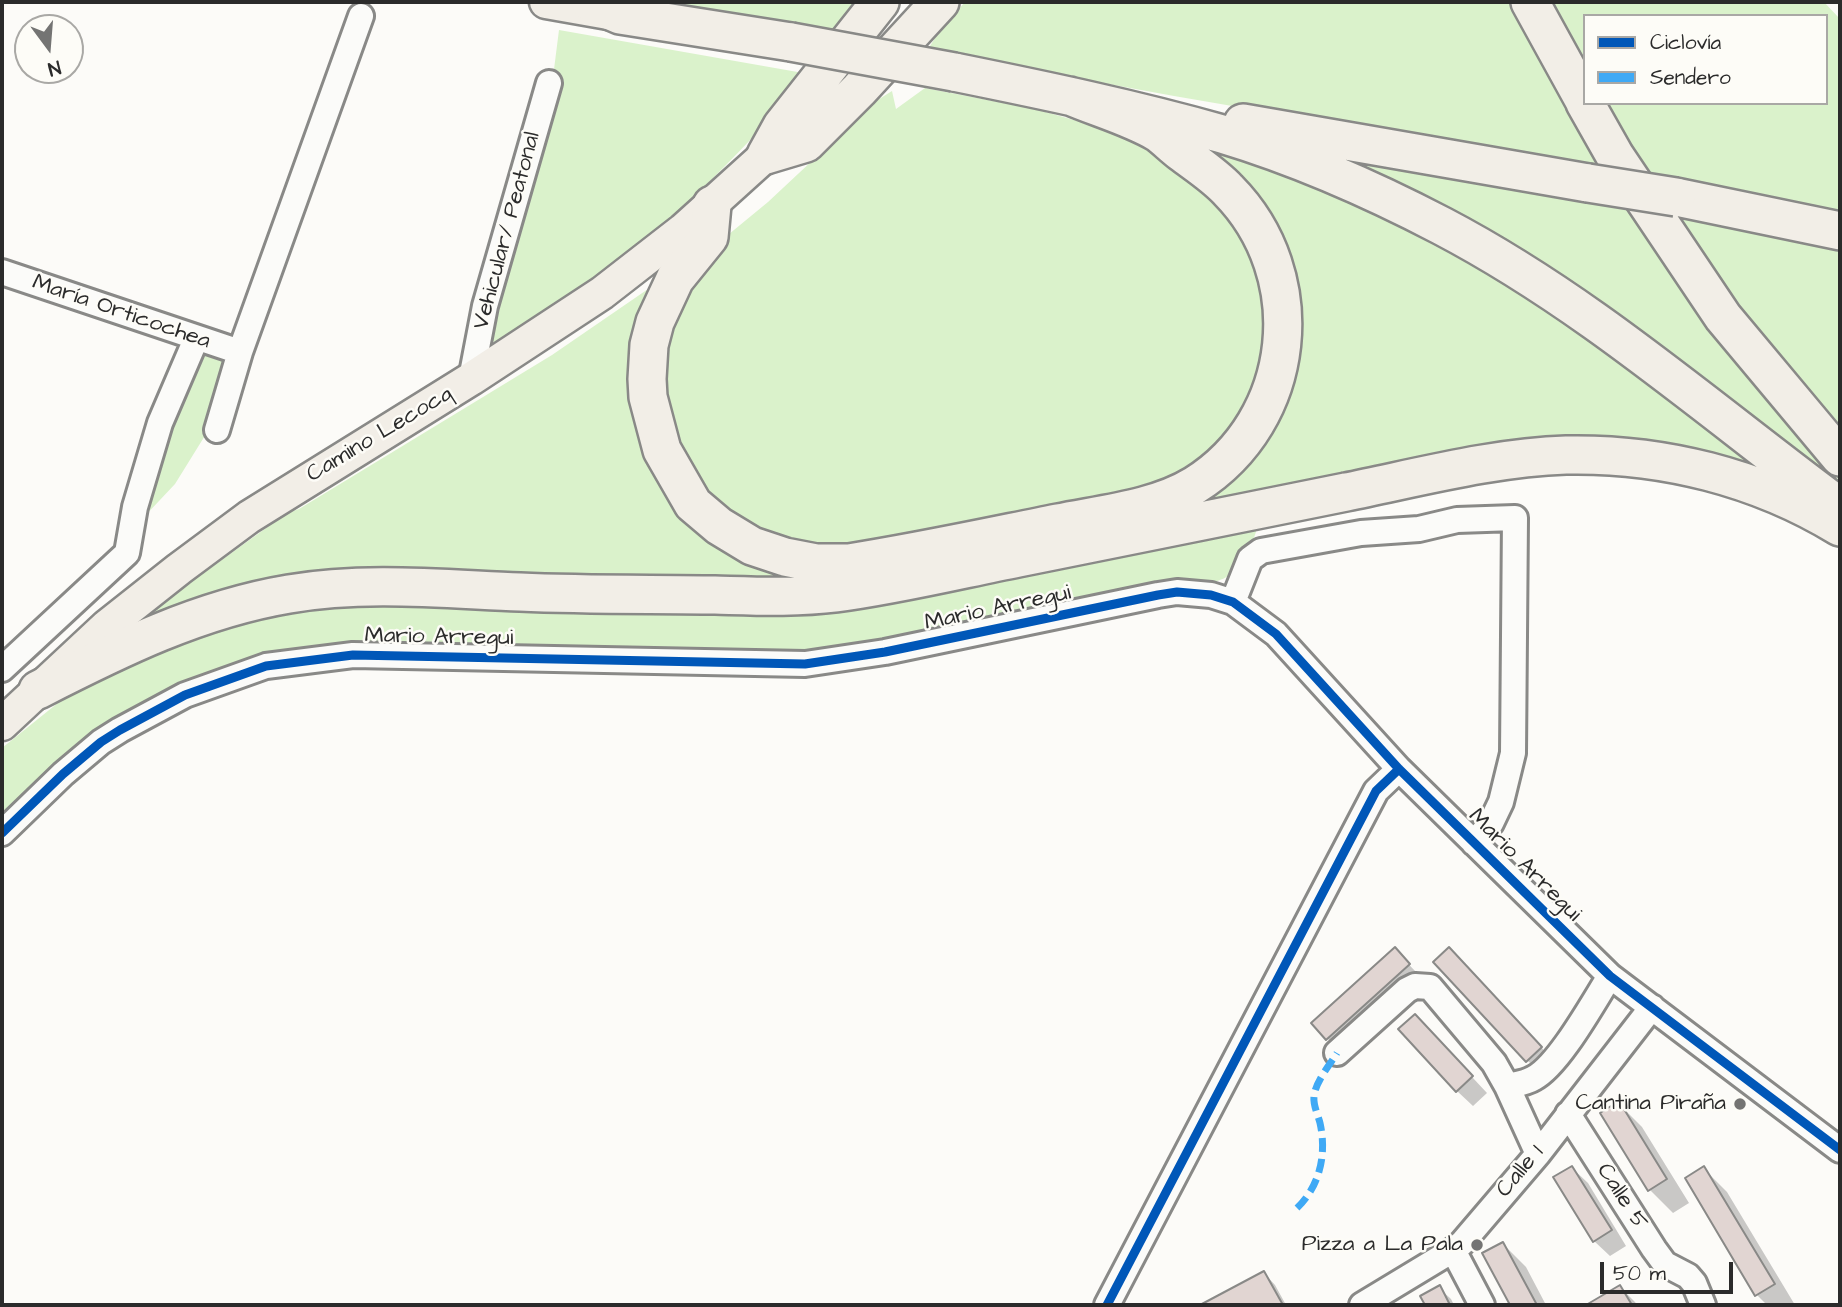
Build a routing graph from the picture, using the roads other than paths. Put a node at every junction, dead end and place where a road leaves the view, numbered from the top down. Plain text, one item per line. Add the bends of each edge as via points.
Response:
1 (546, 2) edge
2 (880, 2) edge
3 (940, 2) edge
4 (1530, 2) edge
5 (605, 8) edge
6 (360, 16) dead end
7 (548, 83) dead end
8 (1070, 96) junction
9 (1583, 99) edge
10 (1586, 105) edge
11 (766, 155) junction
12 (712, 205) junction
13 (1840, 230) edge
14 (2, 272) edge
15 (196, 339) junction
16 (240, 352) junction
17 (471, 380) junction
18 (217, 430) dead end
19 (1840, 457) edge
20 (1840, 507) edge
21 (1840, 527) edge
22 (1233, 602) junction
23 (2, 669) edge
24 (38, 690) junction
25 (2, 724) edge
26 (1399, 769) junction
27 (2, 833) edge
28 (1474, 844) junction
29 (1610, 976) junction
30 (1652, 1007) junction
31 (1337, 1053) dead end
32 (1507, 1086) junction
33 (1568, 1114) junction
34 (1840, 1150) edge
35 (1538, 1154) junction
36 (1453, 1250) junction
37 (1107, 1305) edge
38 (1362, 1305) edge
39 (1482, 1305) edge
40 (1703, 1305) edge

1 - 5 main road
2 - 11 highway via 782,127
3 - 11 highway via 806,143
4 - 9 highway
5 - 8 highway, bridge
6 - 16 street
7 - 17 street, Vehicular/ Peatonal via 485,306
8 - 12 highway via 1158,134 1228,189 1270,255 1284,307 1280,367 1257,420 1238,446 1195,485 1144,505 849,563 785,557 752,547 719,527 693,504 662,450 647,379 654,322 675,279 709,237
8 - 13 highway, bridge via 1128,100
8 - 20 highway via 1271,151 1442,226 1597,321
10 - 19 highway via 1723,317
11 - 12 main road, Camino Lecocq
12 - 17 main road, Camino Lecocq via 602,293
14 - 15 street, María Orticochea
15 - 16 street, María Orticochea
15 - 23 street via 160,423 135,507 127,553
16 - 18 street
17 - 24 main road, Camino Lecocq via 248,517 107,626
21 - 24 highway via 1788,499 1725,475 1617,455 1561,455 1460,469 819,595 533,593 408,587 289,594 166,629
22 - 26 street, Mario Arregui via 1276,634
22 - 27 street, Mario Arregui via 1177,592 805,664 353,655 266,666 185,695 101,742
22 - 28 street via 1250,558 1261,551 1457,520 1515,518 1513,753 1501,802
24 - 25 main road, Camino Lecocq
26 - 28 street, Mario Arregui
26 - 37 street via 1376,790
28 - 29 street, Mario Arregui
29 - 30 street, Mario Arregui
29 - 32 street via 1545,1070 1536,1078
30 - 33 street, Calle 1
30 - 34 street, Mario Arregui
31 - 32 street via 1407,990 1423,985 1430,987 1494,1063
32 - 35 street
33 - 35 street, Calle 1
33 - 40 street, Calle 5 via 1654,1249 1665,1264 1695,1283
35 - 36 street, Calle 1
36 - 38 street, Calle 1
36 - 39 street

